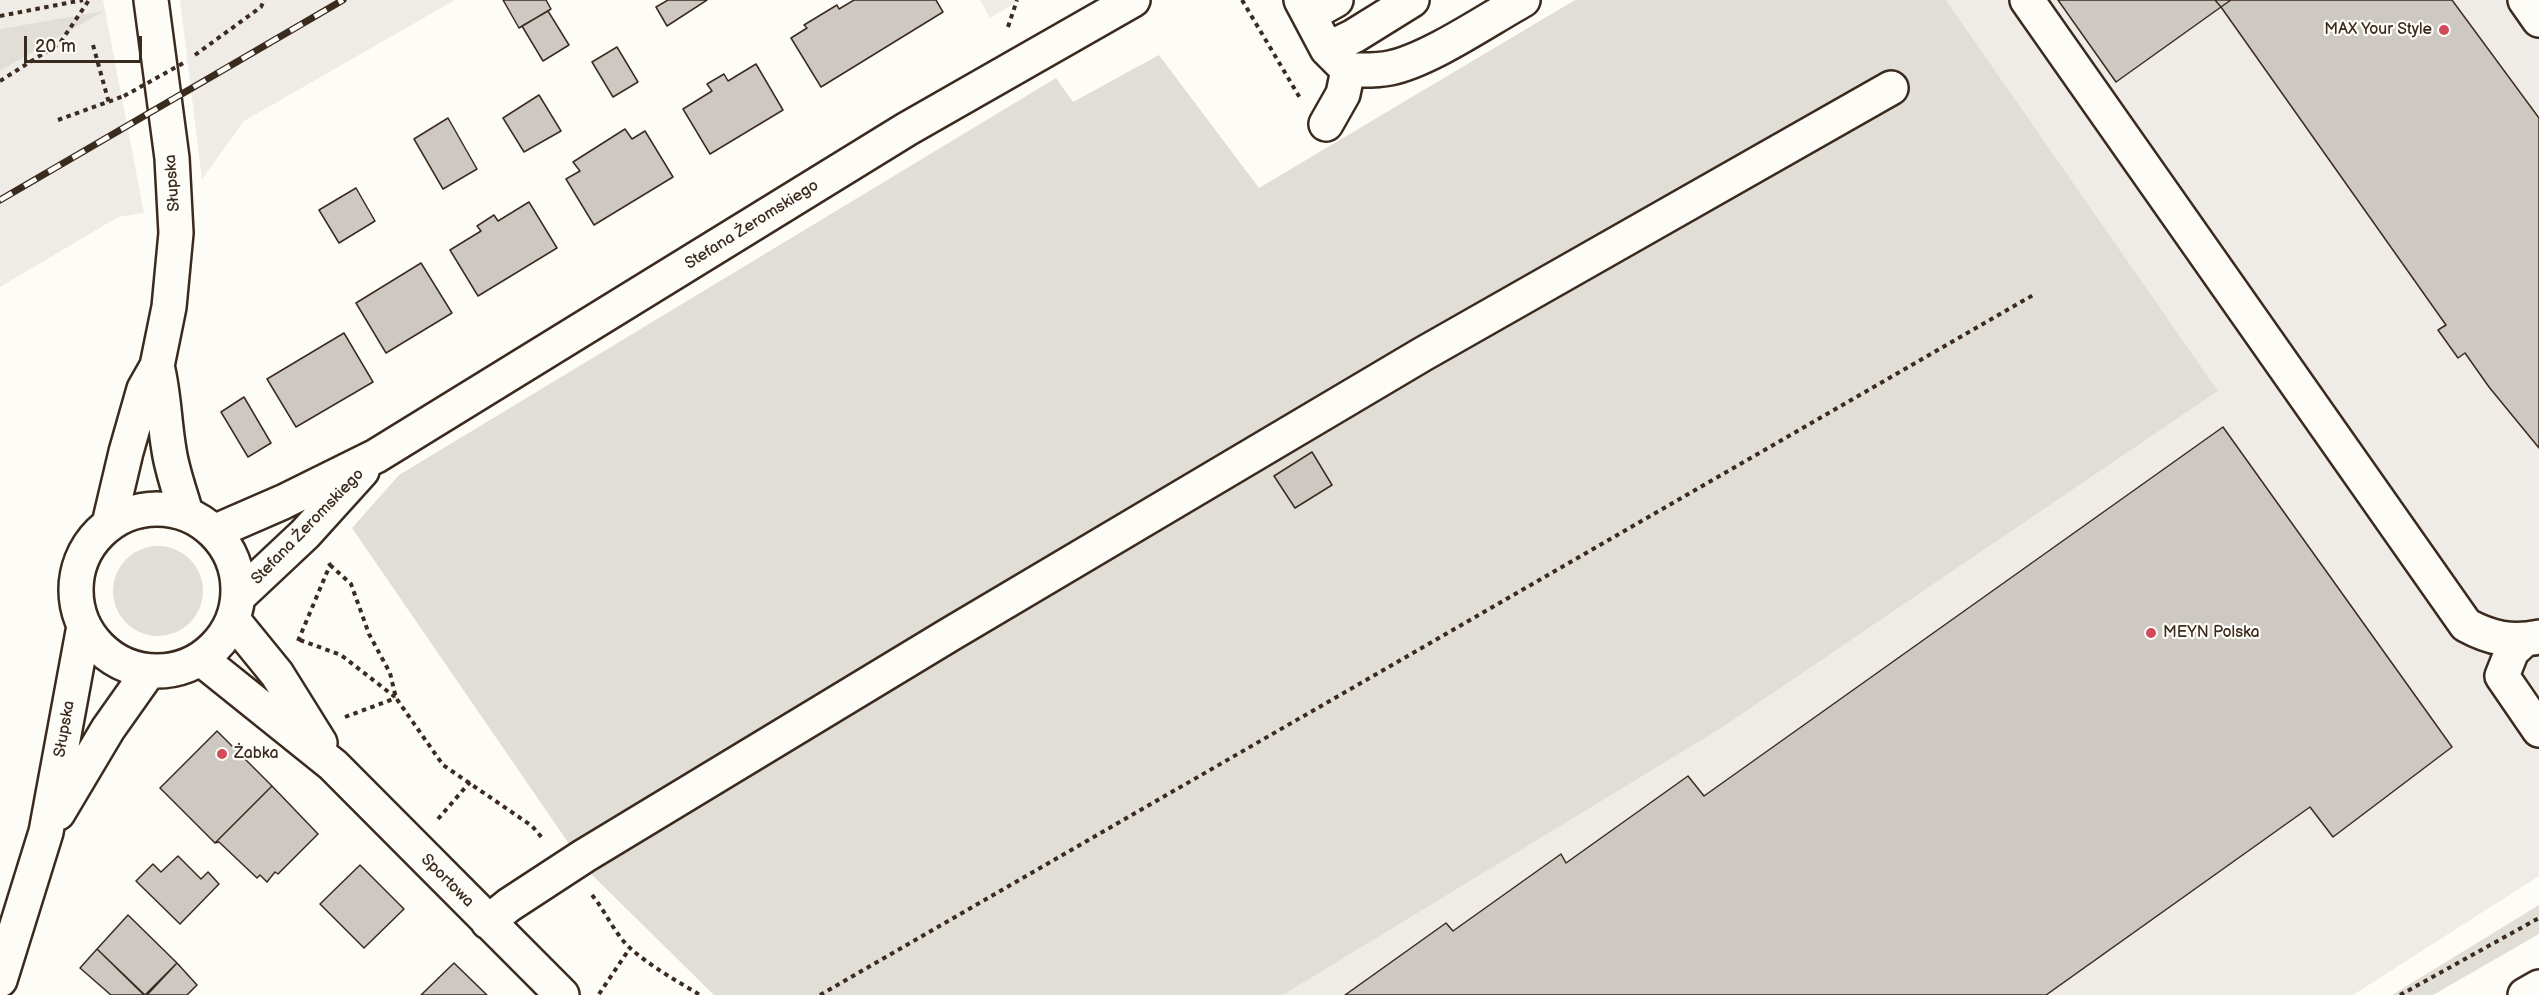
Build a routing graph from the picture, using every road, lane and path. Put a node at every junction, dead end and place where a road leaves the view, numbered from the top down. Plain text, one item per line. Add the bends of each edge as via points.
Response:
1 (83, 0) edge
2 (89, 0) edge
3 (151, 0) edge
4 (264, 0) edge
5 (1017, 0) edge
6 (1133, 0) edge
7 (1242, 0) edge
8 (1412, 0) edge
9 (1523, 0) edge
10 (2027, 0) edge
11 (2524, 0) edge
12 (1315, 5) edge
13 (0, 16) edge
14 (2539, 20) edge
15 (1007, 30) dead end
16 (93, 45) dead end
17 (1337, 60) junction
18 (0, 81) edge
19 (1891, 88) dead end
20 (1301, 100) dead end
21 (109, 103) junction
22 (58, 120) dead end
23 (1326, 123) dead end
24 (2035, 294) dead end
25 (157, 366) junction
26 (376, 456) junction
27 (186, 513) junction
28 (109, 524) junction
29 (214, 532) junction
30 (325, 559) dead end
31 (330, 565) junction
32 (236, 608) junction
33 (2466, 625) junction
34 (84, 626) junction
35 (2531, 639) edge
36 (298, 640) junction
37 (296, 646) dead end
38 (201, 659) junction
39 (149, 671) junction
40 (2502, 676) junction
41 (396, 698) junction
42 (344, 718) dead end
43 (2539, 730) edge
44 (333, 765) junction
45 (470, 782) junction
46 (432, 826) dead end
47 (46, 832) junction
48 (568, 868) junction
49 (2539, 918) edge
50 (488, 922) junction
51 (630, 948) junction
52 (0, 980) edge
53 (2539, 987) edge
54 (598, 994) edge
55 (562, 995) edge
56 (700, 995) edge
57 (820, 995) edge
58 (2400, 995) edge
59 (2525, 995) edge

1 - 13 path
2 - 18 path via 60,44
3 - 25 street, Słupska via 176,233 169,307
4 - 21 path, bridge via 261,7 187,61
5 - 15 path
6 - 26 street, Stefana Żeromskiego via 907,129
7 - 20 path
8 - 17 street via 1354,36
9 - 17 street via 1435,50 1392,68
10 - 33 street
11 - 14 street
12 - 17 street
16 - 21 path
17 - 23 street via 1343,94
19 - 48 street via 1423,354 949,635
21 - 22 path
24 - 57 path
25 - 27 street, Słupska via 170,454
25 - 28 street, Słupska via 144,389
26 - 29 street, Stefana Żeromskiego
26 - 32 street, Stefana Żeromskiego
27 - 28 street via 151,509 133,512
27 - 29 street
28 - 34 street via 81,559 76,605
29 - 32 street via 227,548 237,571
30 - 31 path
31 - 36 path
31 - 41 path via 351,584 369,633 390,673
32 - 38 street via 214,649
32 - 44 street, Sportowa
33 - 35 street via 2499,639
33 - 40 street
34 - 39 street via 100,649 122,664
34 - 47 street, Słupska
35 - 40 street via 2506,660
36 - 37 path
36 - 41 path via 341,655
38 - 39 street via 176,670
38 - 44 street, Sportowa
39 - 47 street, Słupska via 108,729
40 - 43 street
41 - 42 path
41 - 45 path via 442,765
44 - 50 street, Sportowa
45 - 46 path
45 - 48 path via 532,826
47 - 52 street, Słupska
48 - 50 street via 509,904
48 - 51 path via 600,904 607,920
49 - 58 path
50 - 55 street, Sportowa
51 - 54 path
51 - 56 path
53 - 59 street

